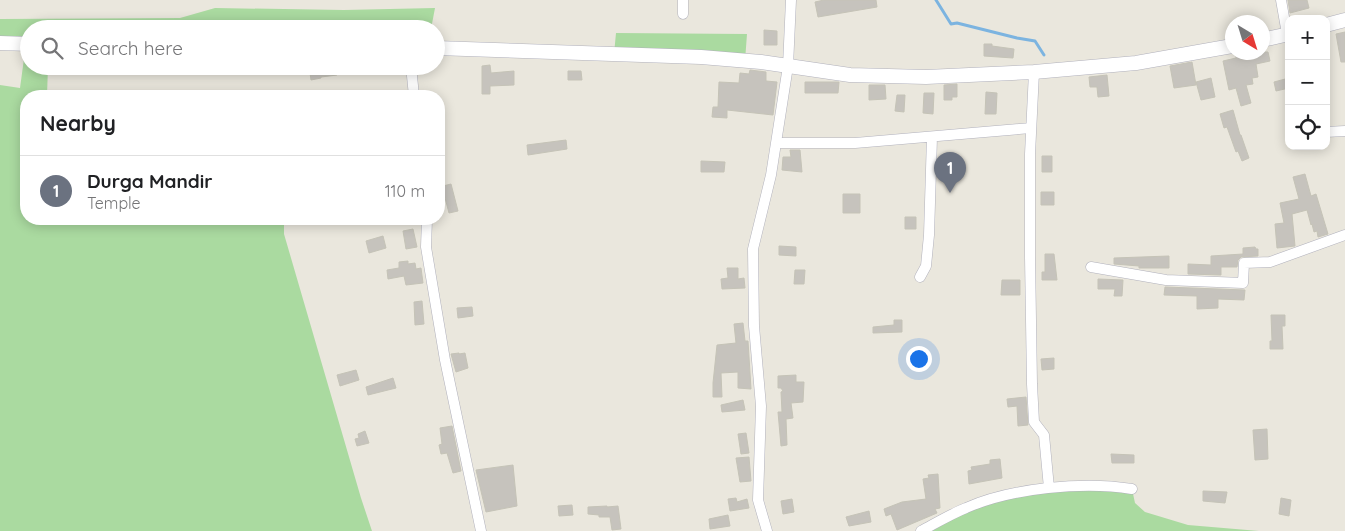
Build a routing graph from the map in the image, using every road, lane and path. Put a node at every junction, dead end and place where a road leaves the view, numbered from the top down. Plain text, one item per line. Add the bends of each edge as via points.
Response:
1 (683, 0) edge
2 (791, 0) edge
3 (1281, 0) edge
4 (683, 14) dead end
5 (1285, 19) edge
6 (1345, 20) edge
7 (1330, 24) edge
8 (1285, 35) edge
9 (1270, 38) edge
10 (0, 43) edge
11 (20, 44) edge
12 (1225, 47) edge
13 (445, 48) edge
14 (788, 66) junction
15 (1034, 72) junction
16 (412, 75) edge
17 (413, 90) edge
18 (1032, 128) junction
19 (1330, 132) edge
20 (1345, 132) edge
21 (932, 137) junction
22 (776, 143) junction
23 (427, 225) edge
24 (1345, 235) edge
25 (1091, 267) dead end
26 (920, 277) dead end
27 (1049, 488) junction
28 (1132, 489) dead end
29 (480, 531) edge
30 (767, 531) edge
31 (921, 531) edge

1 - 4 street
2 - 14 street
3 - 5 street
6 - 7 main road
8 - 9 main road
10 - 11 main road
12 - 15 main road via 1136,63
13 - 14 main road via 701,57
14 - 15 main road via 860,76
14 - 22 street
15 - 18 street
16 - 17 street
18 - 21 street
18 - 27 street via 1032,384 1034,422 1044,435
19 - 20 street
21 - 22 street via 855,143
21 - 26 street via 928,243 926,266
22 - 30 street via 753,249 754,326 761,406 758,500
23 - 29 street via 426,247
24 - 25 street via 1270,262 1244,263 1243,282 1166,280
27 - 28 street via 1112,486
27 - 31 street via 1009,494 966,508

